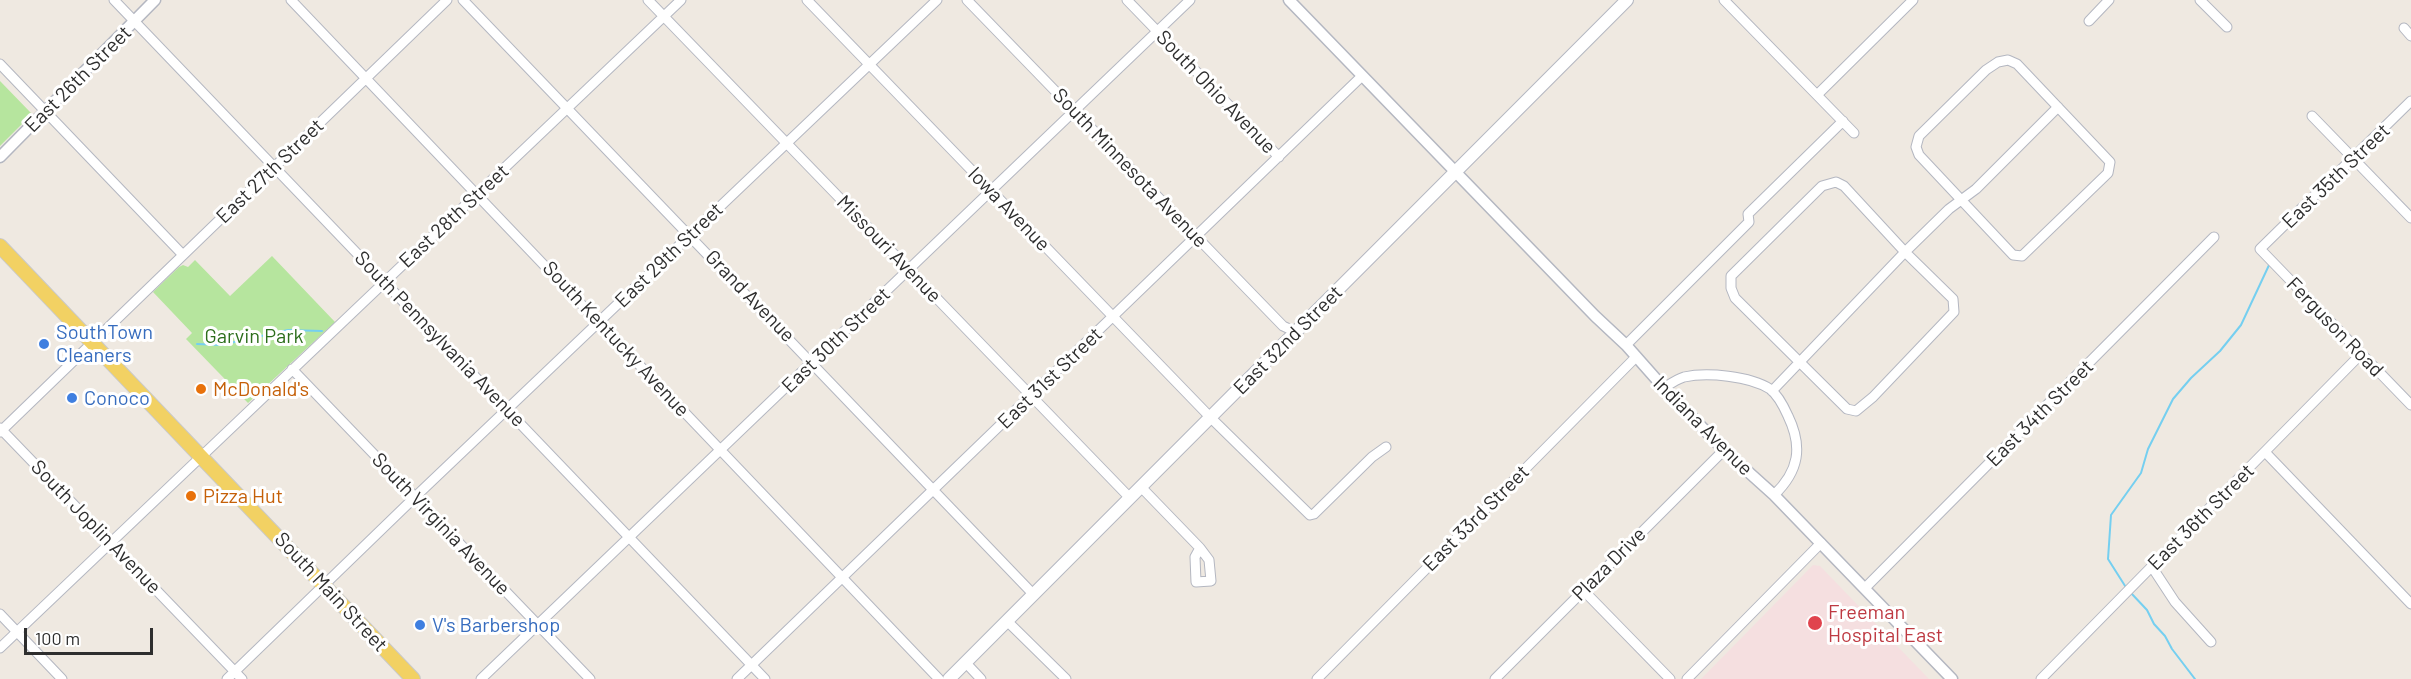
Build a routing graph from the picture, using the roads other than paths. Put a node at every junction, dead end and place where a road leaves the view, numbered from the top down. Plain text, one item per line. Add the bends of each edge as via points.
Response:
1 (114, 0) edge
2 (155, 0) edge
3 (291, 0) edge
4 (447, 0) edge
5 (463, 0) edge
6 (648, 0) edge
7 (681, 0) edge
8 (807, 0) edge
9 (937, 0) edge
10 (967, 0) edge
11 (1127, 0) edge
12 (1190, 0) edge
13 (1289, 0) edge
14 (1627, 0) edge
15 (1724, 0) edge
16 (1913, 0) edge
17 (2109, 0) edge
18 (2200, 0) edge
19 (664, 16) junction
20 (135, 21) junction
21 (2089, 21) dead end
22 (2227, 27) dead end
23 (2404, 28) dead end
24 (1158, 32) junction
25 (2411, 36) edge
26 (0, 64) edge
27 (869, 64) junction
28 (1362, 76) junction
29 (366, 78) junction
30 (1817, 94) junction
31 (2411, 101) edge
32 (568, 107) junction
33 (2058, 107) junction
34 (46, 111) junction
35 (1074, 111) junction
36 (2312, 116) dead end
37 (1843, 121) junction
38 (1854, 133) dead end
39 (786, 143) junction
40 (0, 157) edge
41 (1279, 157) junction
42 (2354, 159) junction
43 (274, 166) junction
44 (1456, 171) junction
45 (991, 191) junction
46 (477, 194) junction
47 (1963, 199) junction
48 (2411, 218) edge
49 (690, 235) junction
50 (1197, 237) junction
51 (2214, 237) dead end
52 (0, 246) edge
53 (2260, 249) joint
54 (1905, 252) junction
55 (183, 255) junction
56 (909, 270) junction
57 (384, 282) junction
58 (1114, 317) junction
59 (599, 321) junction
60 (1296, 332) junction
61 (94, 343) junction
62 (1626, 345) junction
63 (2361, 354) junction
64 (1636, 357) junction
65 (813, 362) junction
66 (1799, 362) junction
67 (292, 369) junction
68 (1664, 388) junction
69 (1772, 390) junction
70 (1031, 396) junction
71 (2411, 405) edge
72 (507, 409) junction
73 (1211, 418) junction
74 (1, 430) edge
75 (1386, 447) dead end
76 (721, 450) junction
77 (1724, 450) junction
78 (2265, 452) junction
79 (201, 456) junction
80 (1141, 487) junction
81 (935, 489) junction
82 (1774, 495) junction
83 (415, 497) junction
84 (1130, 498) junction
85 (630, 537) junction
86 (111, 543) junction
87 (1821, 543) junction
88 (1200, 548) dead end
89 (2152, 567) junction
90 (843, 577) junction
91 (324, 585) junction
92 (1865, 588) junction
93 (1583, 590) junction
94 (1034, 595) junction
95 (2411, 604) edge
96 (0, 615) edge
97 (1007, 621) junction
98 (538, 624) junction
99 (17, 632) junction
100 (2211, 642) dead end
101 (0, 648) edge
102 (965, 662) junction
103 (752, 665) junction
104 (238, 675) edge
105 (62, 679) edge
106 (227, 679) edge
107 (413, 679) edge
108 (481, 679) edge
109 (590, 679) edge
110 (737, 679) edge
111 (765, 679) edge
112 (939, 679) edge
113 (949, 679) edge
114 (981, 679) edge
115 (1066, 679) edge
116 (1317, 679) edge
117 (1495, 679) edge
118 (1670, 679) edge
119 (1687, 679) edge
120 (1952, 679) edge
121 (2041, 679) edge

1 - 20 street, South Pennsylvania Avenue
2 - 20 street, East 26th Street
3 - 29 street, South Kentucky Avenue
4 - 29 street, East 27th Street
5 - 32 street, Grand Avenue
6 - 19 street, Missouri Avenue
7 - 19 street, East 28th Street
8 - 27 street, Iowa Avenue
9 - 27 street, East 29th Street
10 - 35 street, South Minnesota Avenue
11 - 24 street, South Ohio Avenue
12 - 24 street, East 30th Street
13 - 28 street, Indiana Avenue
14 - 44 main road, East 32nd Street
15 - 30 street
16 - 30 street
17 - 21 street
18 - 22 street
19 - 32 street, East 28th Street
19 - 39 street, Missouri Avenue
20 - 34 street, East 26th Street
20 - 43 street, South Pennsylvania Avenue
23 - 25 street
24 - 35 street, East 30th Street
24 - 41 street, South Ohio Avenue
26 - 34 street
27 - 39 street, East 29th Street
27 - 45 street, Iowa Avenue
28 - 41 street, East 31st Street
28 - 44 street, Indiana Avenue
29 - 43 street, East 27th Street
29 - 46 street, South Kentucky Avenue
30 - 37 street
31 - 42 street, East 35th Street
32 - 46 street, East 28th Street
32 - 49 street, Grand Avenue
33 - 47 street
33 - 47 street via 2017,64 2008,60 1986,70 1919,136 1916,147 1919,155
33 - 47 street via 2109,162 2108,173 2022,256 2013,255
34 - 40 street, East 26th Street
34 - 55 street
35 - 45 street, East 30th Street
35 - 50 street, South Minnesota Avenue
36 - 42 street
37 - 38 street
37 - 62 street via 1748,214 1749,222
39 - 49 street, East 29th Street
39 - 56 street, Missouri Avenue
41 - 50 street, East 31st Street
42 - 48 street
42 - 53 street, East 35th Street
43 - 55 street, East 27th Street
43 - 57 street, South Pennsylvania Avenue
44 - 60 main road, East 32nd Street
44 - 62 street, Indiana Avenue
45 - 56 street, East 30th Street
45 - 58 street, Iowa Avenue
46 - 57 street, East 28th Street
46 - 59 street, South Kentucky Avenue
47 - 54 street
49 - 59 street, East 29th Street
49 - 65 street, Grand Avenue
50 - 58 street, East 31st Street
50 - 60 street, South Minnesota Avenue via 1283,326
51 - 92 street, East 34th Street
52 - 61 main road, South Main Street
53 - 63 street, Ferguson Road
54 - 66 street
54 - 66 street via 1953,299 1954,312 1873,397 1856,411 1847,409
54 - 66 street via 1836,182 1822,186 1731,276 1736,298
55 - 61 street, East 27th Street
56 - 65 street, East 30th Street
56 - 70 street, Missouri Avenue
57 - 67 street, East 28th Street
57 - 72 street, South Pennsylvania Avenue
58 - 70 street, East 31st Street
58 - 73 street, Iowa Avenue
59 - 72 street, East 29th Street
59 - 76 street, South Kentucky Avenue
60 - 73 main road, East 32nd Street
61 - 74 street, East 27th Street
61 - 79 main road, South Main Street
62 - 64 street, Indiana Avenue
63 - 71 street, Ferguson Road
63 - 78 street, East 36th Street
64 - 68 street, Indiana Avenue
64 - 116 street, East 33rd Street
65 - 76 street, East 30th Street
65 - 81 street, Grand Avenue
66 - 69 street
67 - 79 street, East 28th Street
67 - 83 street, South Virginia Avenue
68 - 69 street via 1683,377 1723,376
68 - 77 street, Indiana Avenue
69 - 82 street via 1794,428 1797,454 1793,473
70 - 81 street, East 31st Street
70 - 84 street, Missouri Avenue
72 - 83 street, East 29th Street
72 - 85 street, South Pennsylvania Avenue
73 - 75 street, Iowa Avenue via 1310,514
73 - 80 main road, East 32nd Street
74 - 86 street, South Joplin Avenue
76 - 85 street, East 30th Street
76 - 90 street, South Kentucky Avenue
77 - 82 street, Indiana Avenue
77 - 93 street, Plaza Drive
78 - 89 street, East 36th Street
78 - 95 street
79 - 86 street, East 28th Street
79 - 91 main road, South Main Street
80 - 84 main road, East 32nd Street
80 - 88 street
81 - 90 street, East 31st Street
81 - 94 street, Grand Avenue
82 - 87 street, Indiana Avenue
83 - 91 street, East 29th Street
83 - 98 street, South Virginia Avenue
84 - 94 main road, East 32nd Street
85 - 98 street, East 30th Street
85 - 103 street, South Pennsylvania Avenue
86 - 99 street, East 28th Street
86 - 104 street, South Joplin Avenue
87 - 92 street, Indiana Avenue
87 - 119 street
89 - 100 street via 2175,602
89 - 121 street, East 36th Street
90 - 103 street, East 31st Street
90 - 112 street, South Kentucky Avenue
91 - 104 street, East 29th Street
91 - 107 main road, South Main Street
92 - 120 street, Indiana Avenue
93 - 117 street, Plaza Drive
93 - 118 street
94 - 97 main road, East 32nd Street
96 - 99 street
97 - 102 main road, East 32nd Street
97 - 115 street
98 - 108 street, East 30th Street
98 - 109 street, South Virginia Avenue
99 - 101 street, East 28th Street
99 - 105 street
102 - 113 main road, East 32nd Street
102 - 114 street
103 - 110 street, East 31st Street
103 - 111 street, South Pennsylvania Avenue
104 - 106 street, East 29th Street

